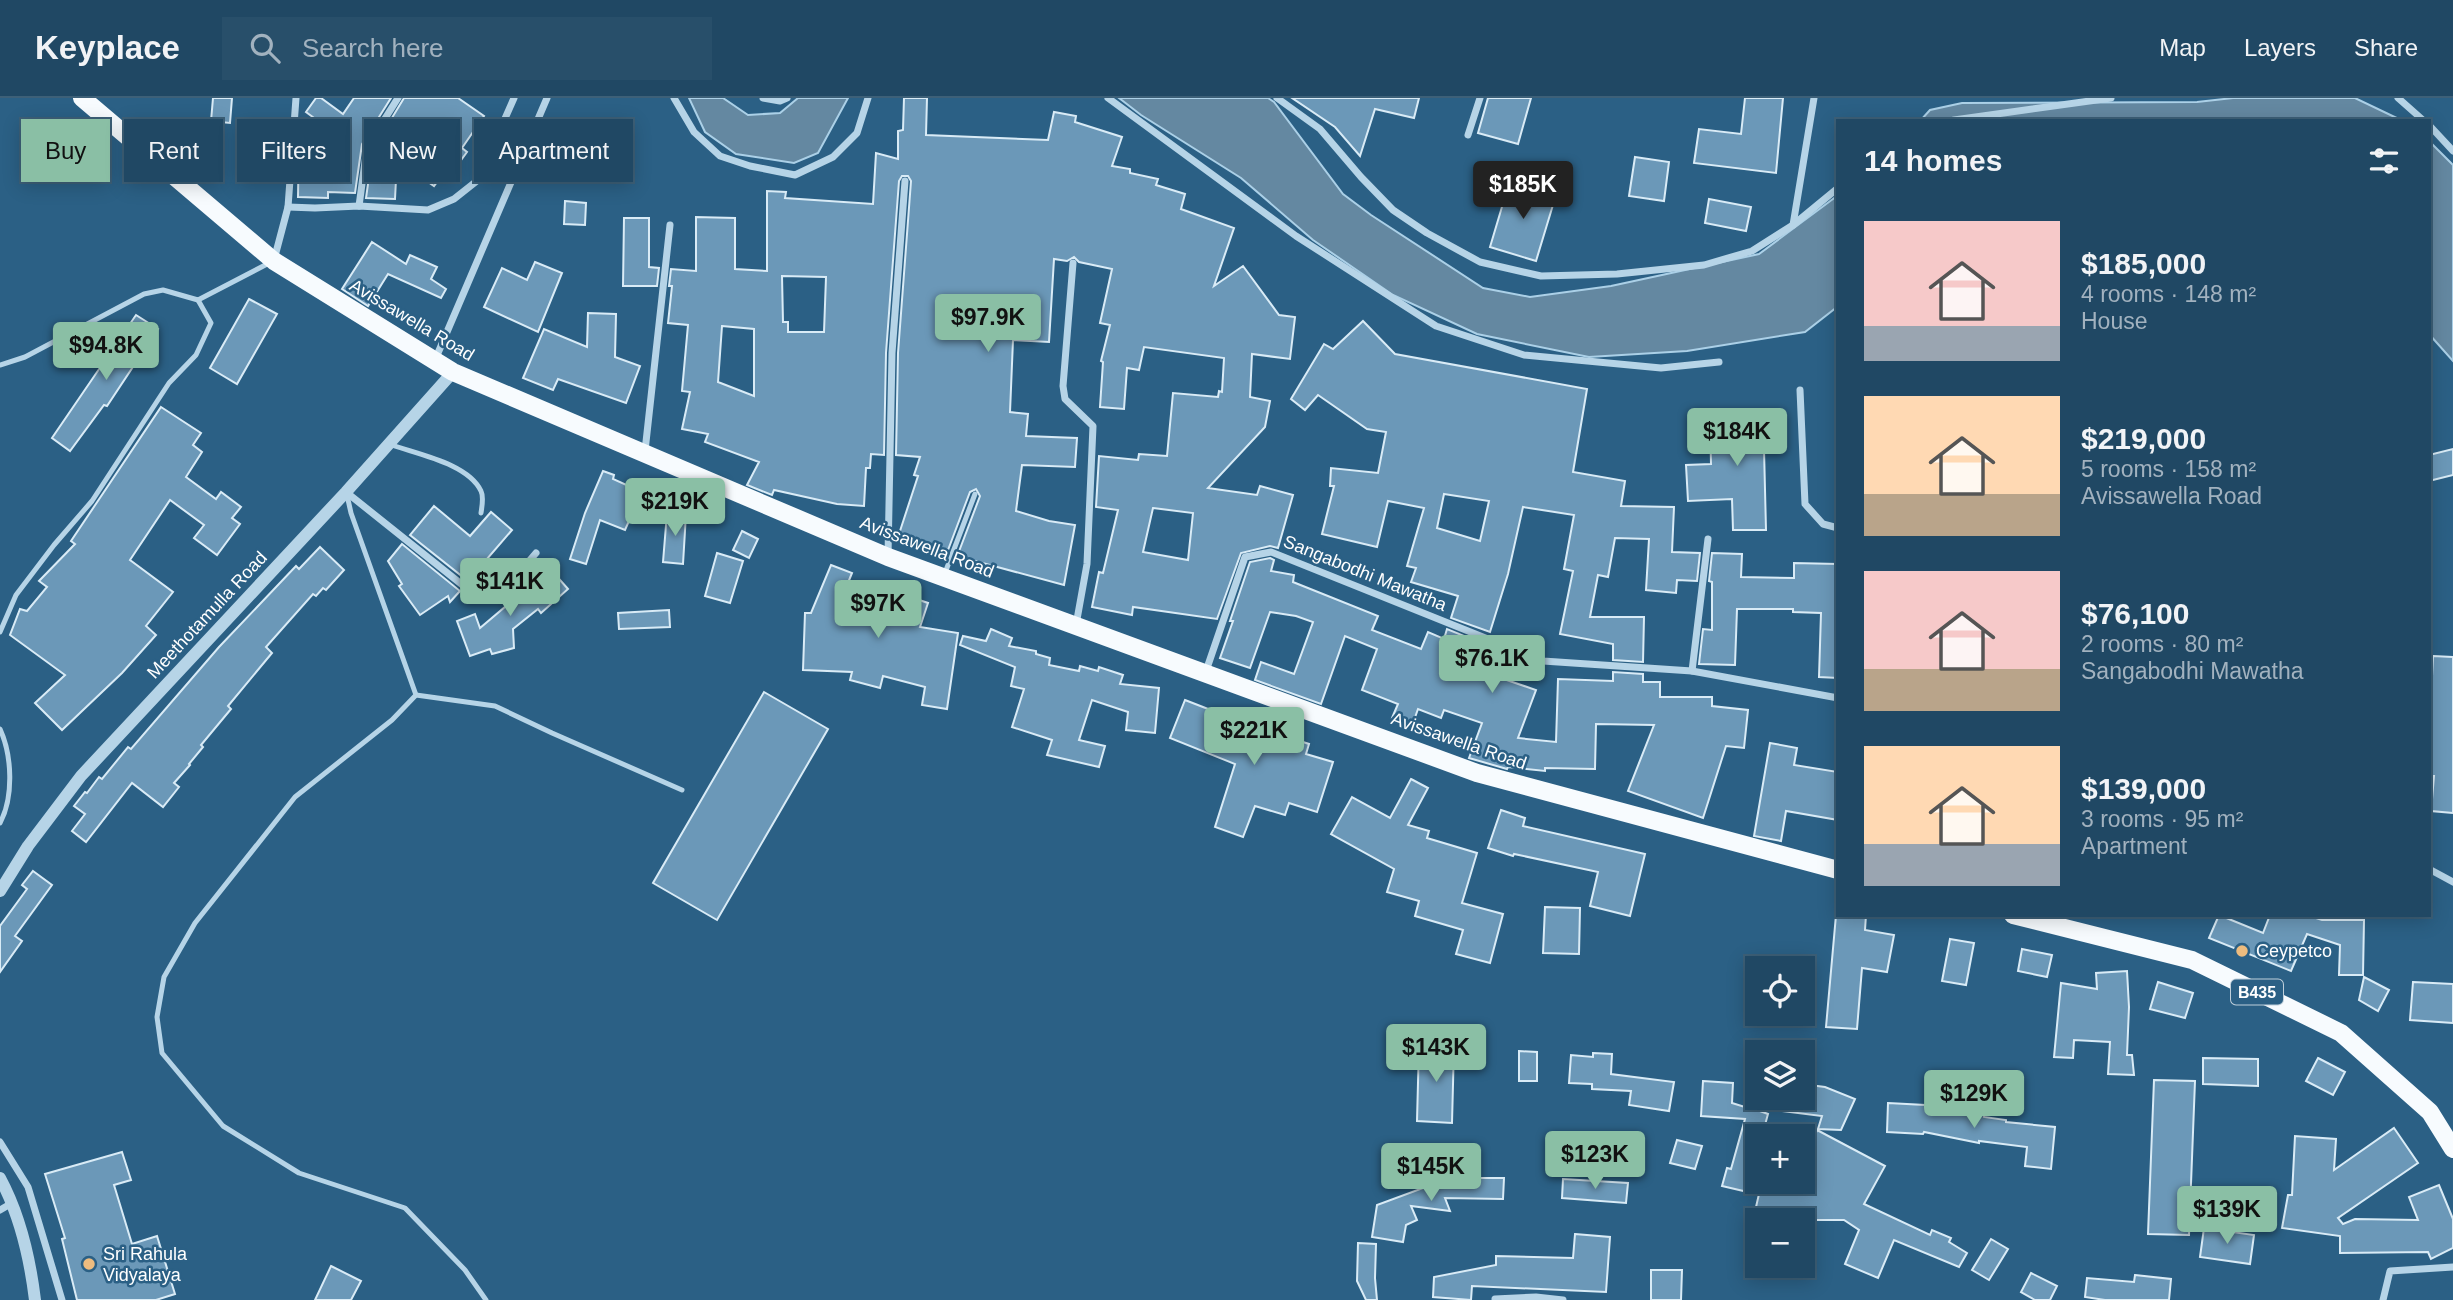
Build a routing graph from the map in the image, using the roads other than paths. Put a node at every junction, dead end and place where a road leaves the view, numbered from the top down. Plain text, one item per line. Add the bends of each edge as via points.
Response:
1 (82, 98) edge
2 (296, 98) edge
3 (398, 98) edge
4 (514, 98) edge
5 (547, 98) edge
6 (674, 98) edge
7 (763, 98) edge
8 (787, 98) edge
9 (868, 98) edge
10 (1108, 98) edge
11 (1277, 98) edge
12 (1480, 98) edge
13 (1814, 98) edge
14 (2111, 98) edge
15 (2398, 98) edge
16 (1961, 119) edge
17 (2422, 119) edge
18 (2431, 127) edge
19 (1468, 135) dead end
20 (2453, 151) edge
21 (905, 181) dead end
22 (1836, 190) edge
23 (288, 206) junction
24 (359, 206) junction
25 (1793, 225) junction
26 (670, 226) dead end
27 (274, 261) junction
28 (1073, 263) dead end
29 (198, 300) junction
30 (435, 361) junction
31 (1719, 362) dead end
32 (0, 365) edge
33 (453, 372) junction
34 (1800, 390) dead end
35 (389, 444) junction
36 (645, 454) junction
37 (346, 492) junction
38 (975, 494) dead end
39 (481, 513) dead end
40 (1836, 527) edge
41 (1708, 539) dead end
42 (536, 553) dead end
43 (888, 557) junction
44 (944, 577) junction
45 (1076, 625) junction
46 (0, 632) edge
47 (1692, 671) junction
48 (1206, 672) junction
49 (416, 695) junction
50 (1836, 698) edge
51 (0, 729) edge
52 (682, 790) dead end
53 (0, 823) edge
54 (1836, 869) edge
55 (2431, 870) edge
56 (2453, 882) edge
57 (0, 891) edge
58 (2021, 917) edge
59 (0, 1142) edge
60 (2453, 1150) edge
61 (0, 1178) edge
62 (13, 1202) junction
63 (0, 1210) edge
64 (2453, 1266) edge
65 (1495, 1299) edge
66 (35, 1300) edge
67 (62, 1300) edge
68 (486, 1300) edge
69 (1563, 1300) edge
70 (2383, 1300) edge

1 - 27 main road, Avissawella Road
2 - 23 street
3 - 24 street via 367,147
4 - 24 street via 478,180 454,199 428,210
5 - 30 street
6 - 9 street via 694,132 720,156 795,175 833,157 857,133
7 - 8 street
10 - 31 street via 1296,236 1436,326 1524,355 1661,368
11 - 25 street via 1320,129 1393,210 1480,261 1541,276 1704,265 1752,251
12 - 19 street
13 - 25 street
14 - 16 street
15 - 17 street
18 - 20 street
21 - 43 street via 892,353
22 - 25 street
23 - 24 street
23 - 27 street
26 - 36 street
27 - 29 lane
27 - 30 main road, Avissawella Road
28 - 45 street via 1063,386 1065,399 1093,426 1087,564
29 - 32 lane via 163,290 144,293 25,357
29 - 46 lane via 211,323 196,355 169,383 92,501 16,595
30 - 33 main road, Avissawella Road
33 - 35 street, Meethotamulla Road
33 - 36 main road, Avissawella Road
34 - 40 street via 1805,504 1823,524
35 - 37 street, Meethotamulla Road
35 - 39 lane via 470,475 482,493
36 - 43 main road, Avissawella Road
37 - 42 street via 475,594 494,597
37 - 49 lane
37 - 57 street, Meethotamulla Road via 81,776
38 - 44 lane
41 - 47 street
43 - 44 main road, Avissawella Road
44 - 45 main road, Avissawella Road
45 - 48 main road, Avissawella Road
47 - 48 street, Sangabodhi Mawatha via 1543,661 1271,552 1245,557
47 - 50 street, Sangabodhi Mawatha
48 - 54 main road, Avissawella Road via 1477,773
49 - 52 lane via 495,706
49 - 68 lane via 392,720 295,797 195,923 164,977 158,1017 162,1053 223,1126 299,1173 405,1208 465,1270
51 - 53 lane via 10,772
55 - 56 street
58 - 60 main road, B435 via 2192,960 2341,1033 2430,1112
59 - 67 street via 28,1187
61 - 62 street
62 - 63 street
62 - 66 street
64 - 70 street via 2390,1270
65 - 69 street

